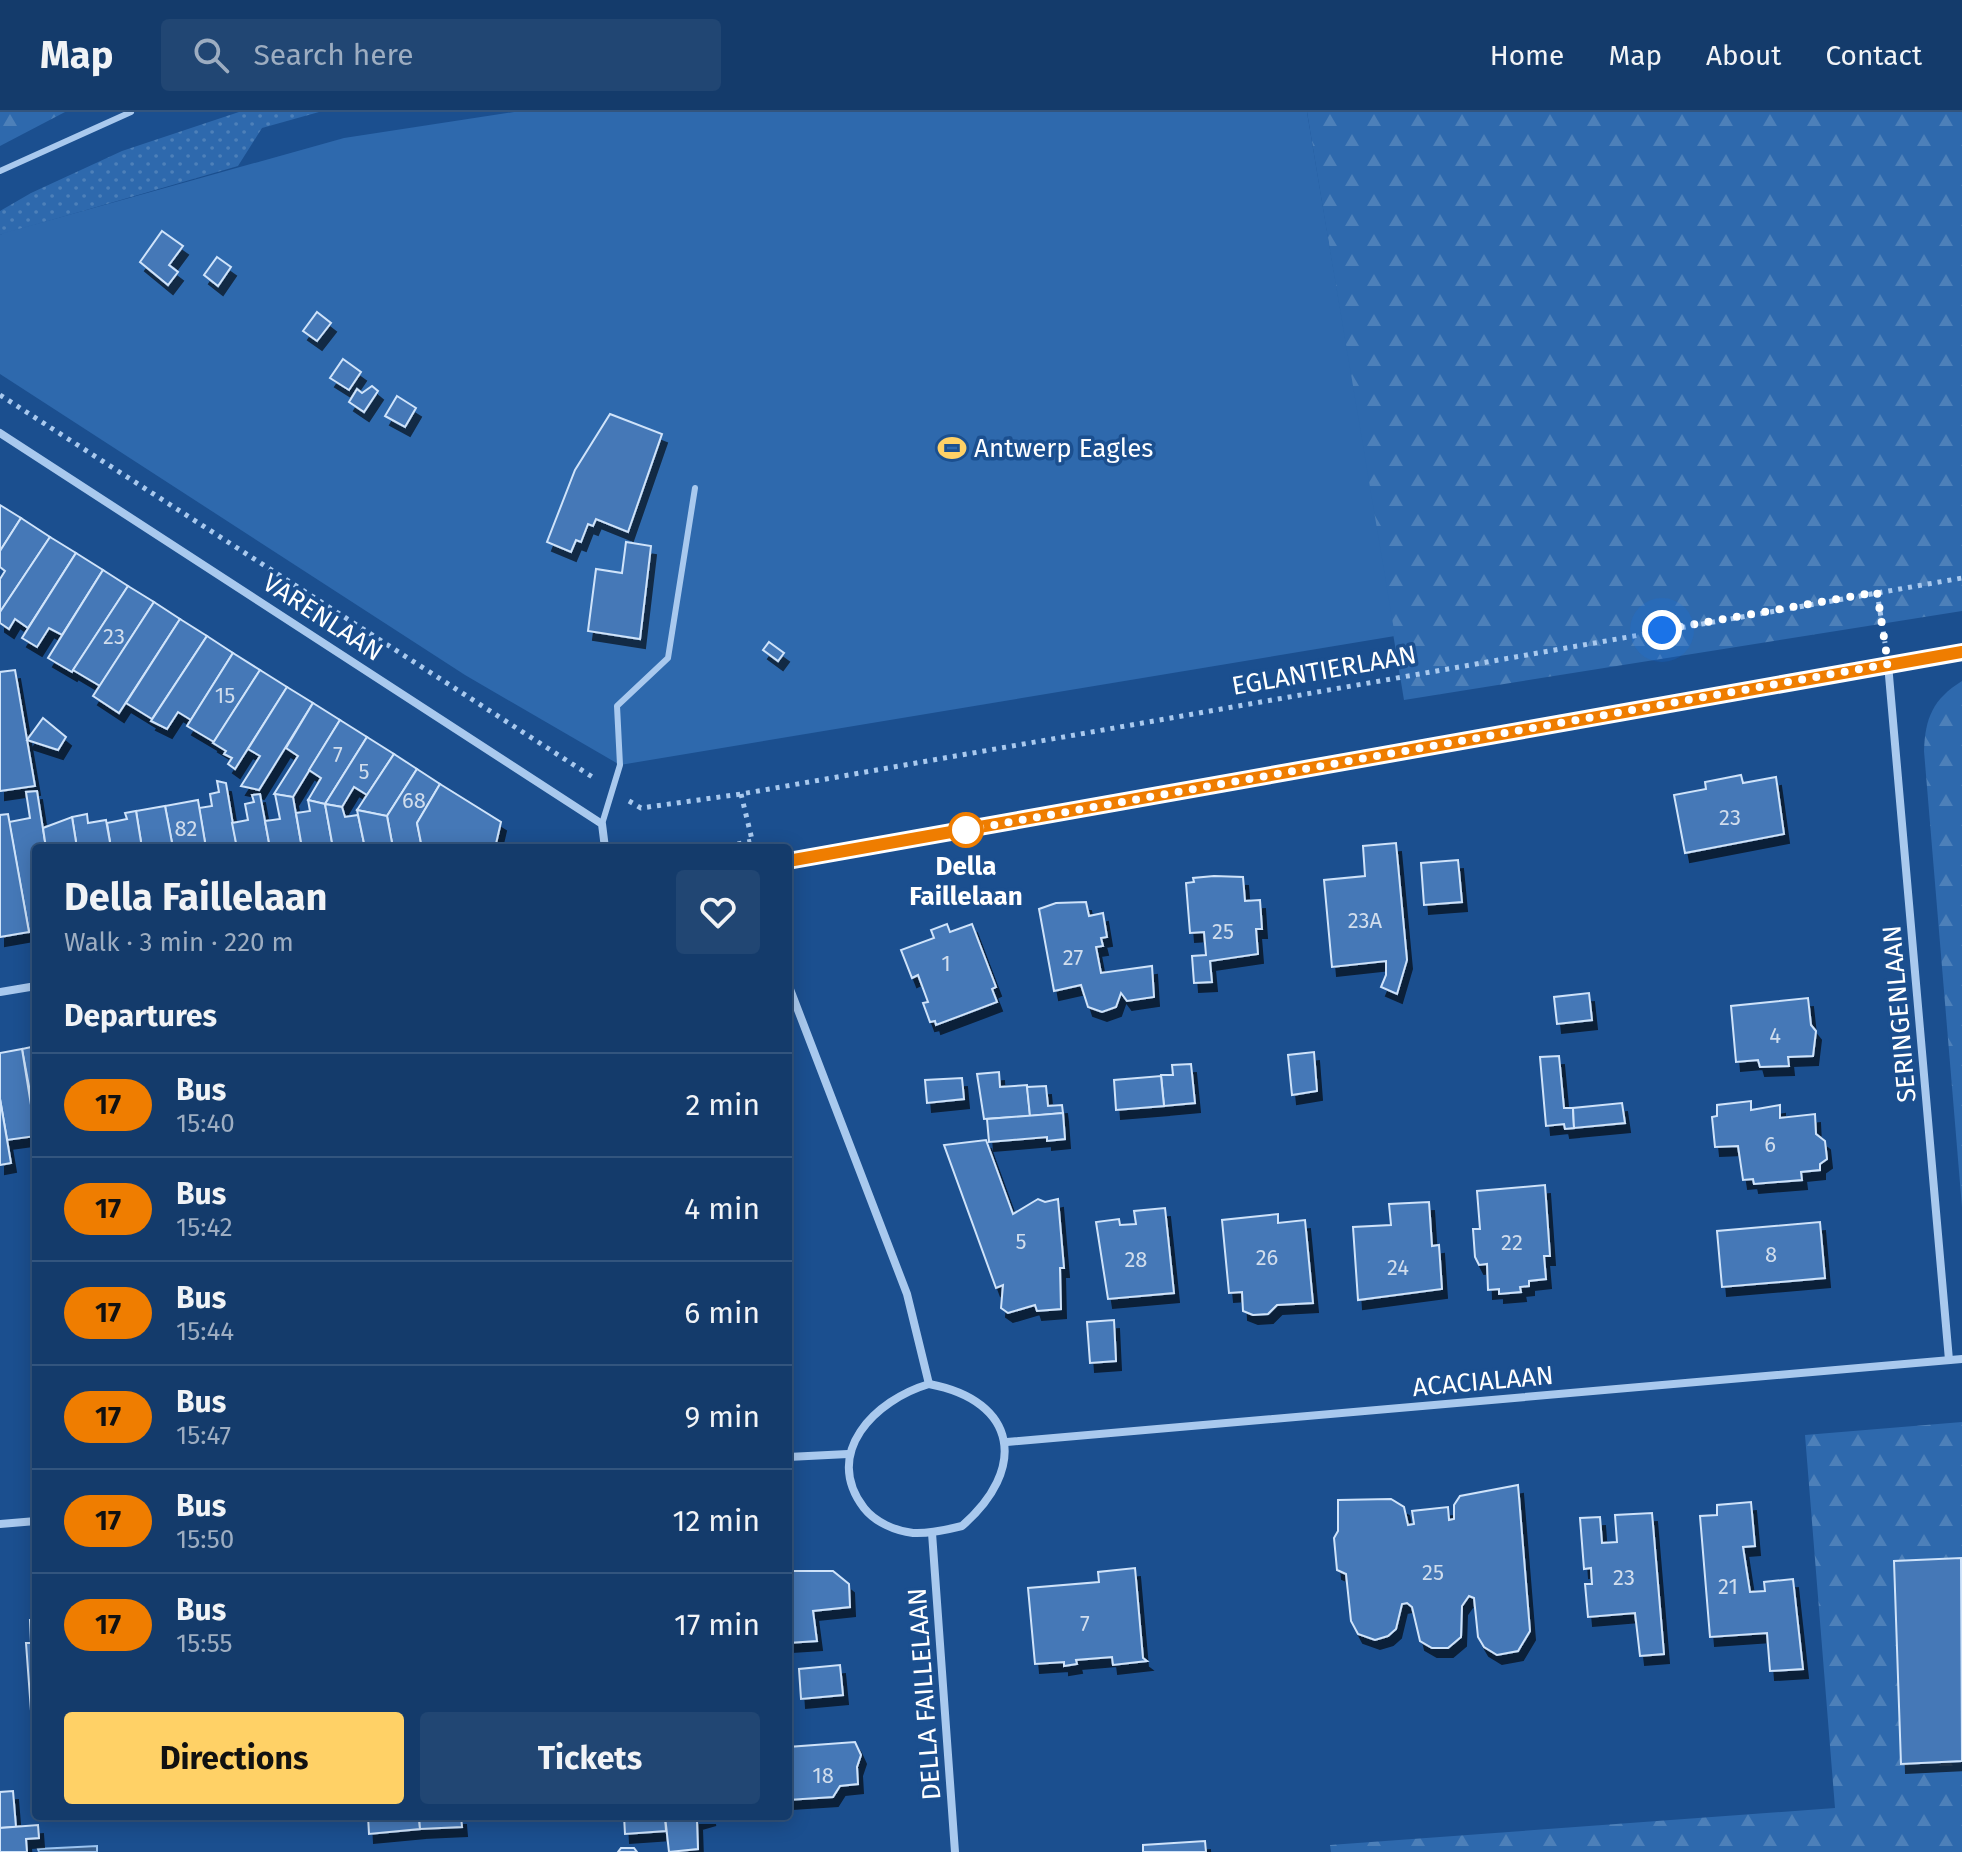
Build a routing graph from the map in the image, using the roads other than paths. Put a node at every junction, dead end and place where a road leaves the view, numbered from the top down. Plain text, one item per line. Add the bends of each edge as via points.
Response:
1 (131, 112) edge
2 (0, 171) edge
3 (0, 433) edge
4 (695, 488) dead end
5 (1962, 652) edge
6 (1888, 664) junction
7 (602, 824) junction
8 (604, 844) edge
9 (792, 860) edge
10 (32, 987) edge
11 (0, 992) edge
12 (792, 994) edge
13 (1962, 1359) edge
14 (1949, 1360) junction
15 (929, 1384) junction
16 (1007, 1442) junction
17 (848, 1454) junction
18 (792, 1457) edge
19 (32, 1521) edge
20 (0, 1524) edge
21 (932, 1533) junction
22 (955, 1852) edge

1 - 2 lane
3 - 7 street, VARENLAAN
4 - 7 lane via 668,658 617,706 620,765
5 - 6 street
6 - 9 street
6 - 14 street, SERINGENLAAN
7 - 8 street
10 - 11 street
12 - 15 street via 907,1294
13 - 14 street, ACACIALAAN
14 - 16 street, ACACIALAAN
15 - 16 street via 956,1389 981,1403
15 - 17 street via 880,1406
16 - 21 street via 1005,1465 982,1509 962,1526
17 - 18 street
17 - 21 street via 855,1496 870,1516 911,1533
19 - 20 street
21 - 22 street, DELLA FAILLELAAN

